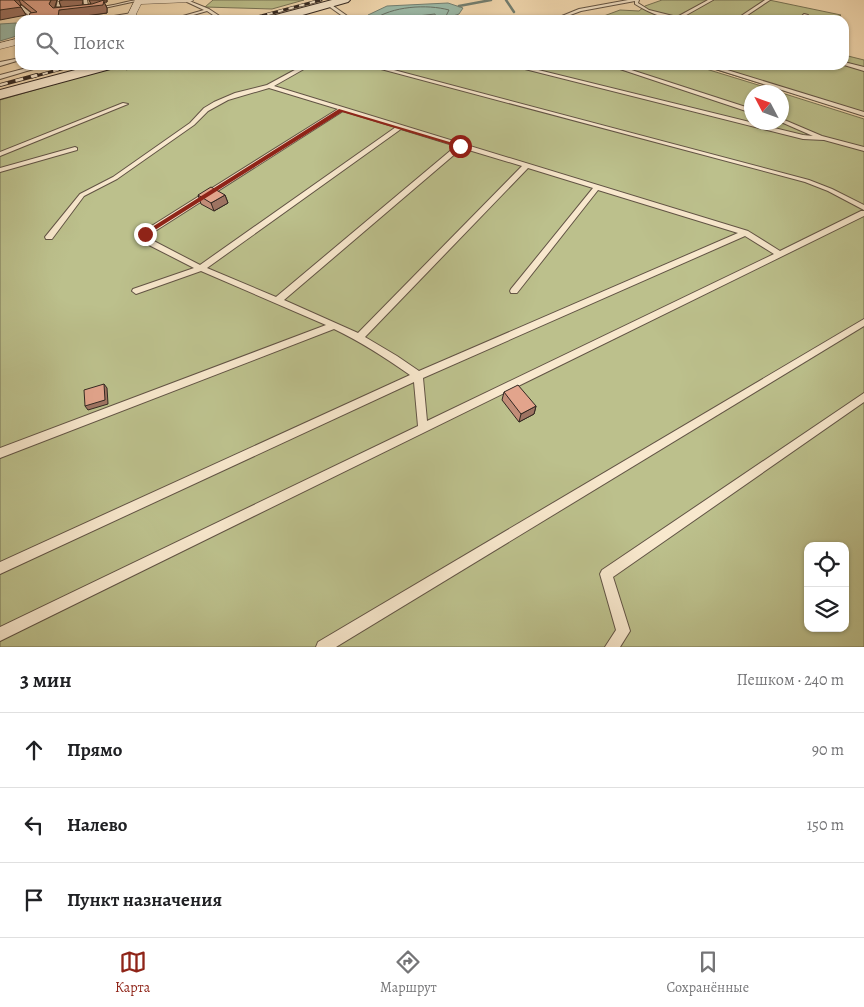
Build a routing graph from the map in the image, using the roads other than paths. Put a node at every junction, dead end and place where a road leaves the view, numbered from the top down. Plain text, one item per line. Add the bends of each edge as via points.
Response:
1 (60, 0) edge
2 (85, 0) edge
3 (189, 0) edge
4 (344, 0) edge
5 (636, 0) edge
6 (710, 0) edge
7 (768, 0) edge
8 (139, 1) edge
9 (328, 4) junction
10 (21, 7) edge
11 (95, 8) junction
12 (86, 10) edge
13 (208, 10) junction
14 (67, 12) edge
15 (31, 15) edge
16 (133, 15) edge
17 (190, 15) edge
18 (216, 15) edge
19 (290, 15) edge
20 (344, 15) edge
21 (564, 15) edge
22 (667, 15) edge
23 (686, 15) edge
24 (745, 15) edge
25 (15, 43) edge
26 (0, 46) edge
27 (15, 60) edge
28 (0, 64) edge
29 (849, 64) edge
30 (864, 69) edge
31 (26, 70) edge
32 (92, 70) edge
33 (300, 70) edge
34 (388, 70) edge
35 (532, 70) edge
36 (626, 70) edge
37 (722, 70) edge
38 (0, 77) edge
39 (269, 86) junction
40 (0, 95) edge
41 (125, 104) dead end
42 (744, 108) edge
43 (341, 110) junction
44 (864, 114) edge
45 (789, 124) edge
46 (399, 128) junction
47 (824, 138) junction
48 (460, 146) junction
49 (864, 149) edge
50 (74, 150) dead end
51 (0, 154) edge
52 (526, 166) junction
53 (0, 170) edge
54 (597, 187) junction
55 (864, 208) edge
56 (864, 212) edge
57 (745, 233) junction
58 (49, 237) dead end
59 (778, 253) junction
60 (201, 268) junction
61 (136, 291) dead end
62 (514, 291) dead end
63 (278, 300) junction
64 (864, 322) edge
65 (333, 326) junction
66 (360, 337) junction
67 (418, 376) junction
68 (864, 397) edge
69 (423, 428) junction
70 (0, 453) edge
71 (0, 568) edge
72 (0, 634) edge
73 (323, 647) edge
74 (612, 647) edge

1 - 14 lane via 57,13
2 - 11 lane via 86,6
3 - 8 street
3 - 13 lane
4 - 9 main road
5 - 21 lane
5 - 22 lane via 643,8
6 - 23 lane
7 - 24 lane
8 - 11 lane
8 - 16 street
9 - 19 main road
9 - 20 lane
10 - 15 lane
11 - 12 lane
13 - 17 lane
13 - 18 lane
25 - 26 street
27 - 28 lane
29 - 30 lane
31 - 38 lane
32 - 40 main road
33 - 39 lane
34 - 55 lane via 807,181
35 - 47 lane via 803,137
36 - 42 lane
37 - 44 lane
39 - 43 lane
39 - 58 lane via 251,90 198,115 192,124 115,178 82,195
41 - 51 lane
43 - 46 lane
43 - 60 lane via 145,234 144,239
45 - 47 lane
46 - 48 lane
46 - 60 lane
47 - 49 lane
48 - 52 lane
48 - 63 lane
50 - 53 lane
52 - 54 lane
52 - 66 lane
54 - 57 lane
54 - 62 lane
56 - 59 lane
57 - 59 lane
57 - 67 lane
59 - 69 lane
60 - 61 lane
60 - 63 lane
63 - 65 lane
64 - 73 lane
65 - 66 lane
65 - 70 lane
66 - 67 lane
67 - 69 lane
67 - 71 lane
68 - 74 lane via 606,574 622,631
69 - 72 lane

